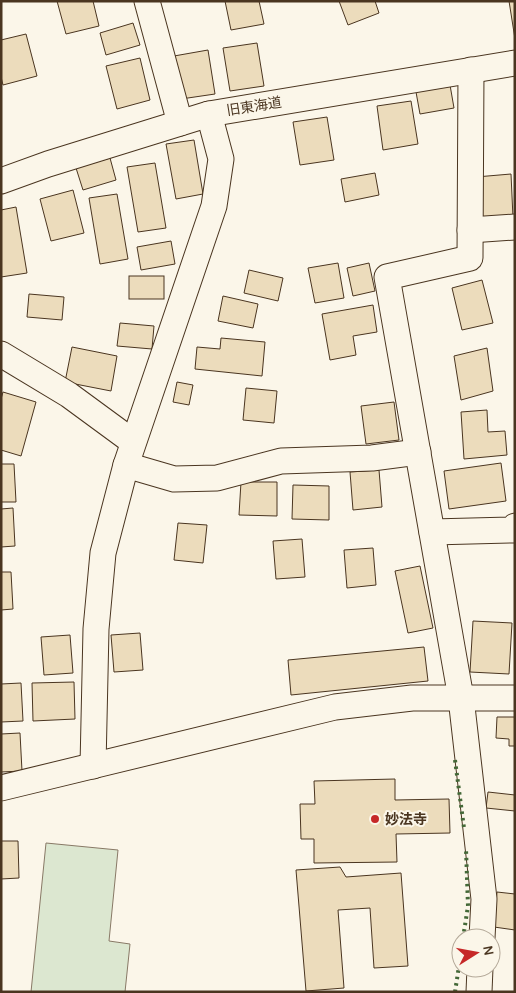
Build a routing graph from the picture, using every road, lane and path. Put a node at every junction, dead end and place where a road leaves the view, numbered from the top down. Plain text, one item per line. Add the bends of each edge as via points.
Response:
1 (147, 1) edge
2 (515, 63) edge
3 (471, 70) junction
4 (209, 114) junction
5 (180, 123) junction
6 (1, 181) edge
7 (515, 227) edge
8 (470, 230) junction
9 (1, 354) edge
10 (418, 452) junction
11 (130, 454) junction
12 (515, 526) edge
13 (432, 532) junction
14 (462, 698) junction
15 (515, 698) edge
16 (93, 766) junction
17 (1, 788) edge
18 (483, 928) edge
19 (480, 978) edge
20 (479, 992) edge

1 - 5 street
2 - 3 street, 旧東海道
3 - 4 street, 旧東海道
3 - 8 street
4 - 5 street, 旧東海道
4 - 11 street via 221,159 214,206
5 - 6 street, 旧東海道
7 - 8 street
8 - 10 street via 470,258 387,277
9 - 11 street via 69,395
10 - 11 street via 372,458 281,461 217,478 174,479
10 - 13 street
11 - 16 street via 103,552 96,629
12 - 13 street via 512,530
13 - 14 street
14 - 15 street
14 - 16 street via 412,698 335,707
14 - 18 street via 484,899
16 - 17 street
19 - 20 street

